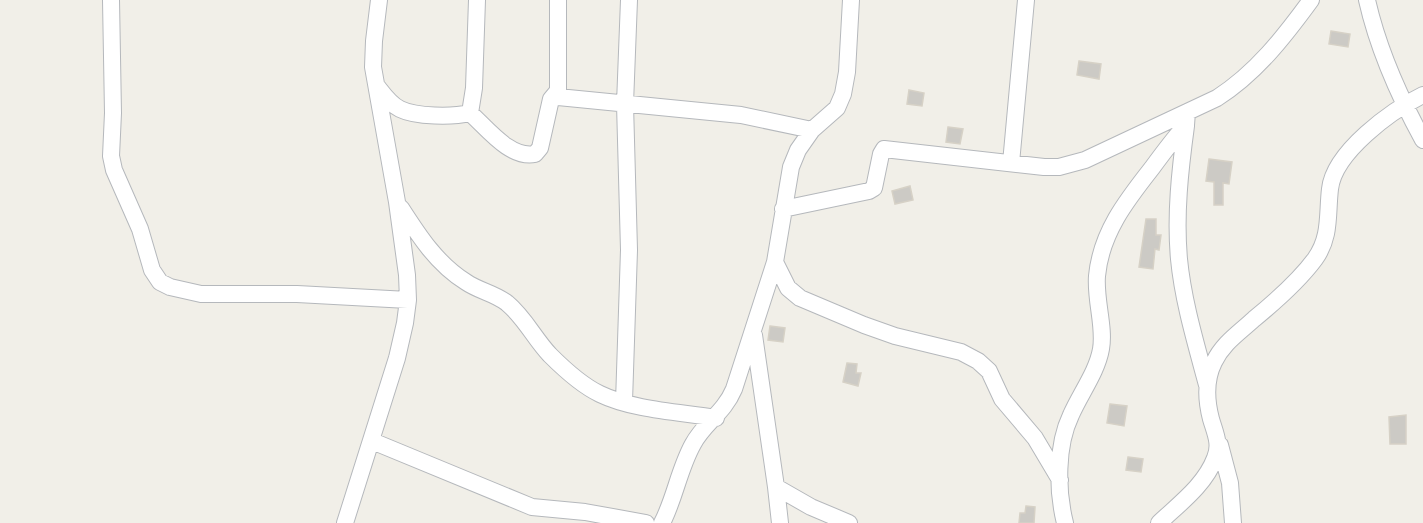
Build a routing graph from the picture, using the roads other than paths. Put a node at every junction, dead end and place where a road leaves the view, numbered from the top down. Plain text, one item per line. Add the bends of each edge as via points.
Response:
1 (111, 0) edge
2 (379, 0) edge
3 (477, 0) edge
4 (558, 0) edge
5 (629, 0) edge
6 (850, 0) edge
7 (1026, 0) edge
8 (1311, 0) edge
9 (1367, 0) edge
10 (375, 83) junction
11 (1423, 95) edge
12 (558, 97) junction
13 (625, 104) junction
14 (1404, 104) junction
15 (470, 112) junction
16 (1186, 119) junction
17 (812, 130) junction
18 (1423, 140) edge
19 (1011, 163) junction
20 (397, 202) junction
21 (783, 209) junction
22 (775, 262) junction
23 (408, 300) junction
24 (753, 331) junction
25 (1207, 385) junction
26 (624, 402) junction
27 (716, 418) junction
28 (372, 441) junction
29 (1218, 441) junction
30 (1061, 481) junction
31 (776, 487) junction
32 (345, 523) edge
33 (646, 523) edge
34 (662, 523) edge
35 (780, 523) edge
36 (849, 523) edge
37 (1065, 523) edge
38 (1159, 523) edge
39 (1233, 523) edge

1 - 23 street via 111,156 152,270 160,282 201,294
2 - 10 street via 374,40
3 - 15 street
4 - 12 street
5 - 13 street
6 - 17 street via 843,94 837,108
7 - 19 street
8 - 16 street via 1260,65
9 - 14 street
10 - 15 street via 389,101 408,112 451,116
10 - 20 street
11 - 14 street
12 - 13 street
12 - 15 street via 556,93 551,99 540,148 527,156 507,146
13 - 17 street via 741,115
13 - 26 street via 629,250
14 - 18 street
14 - 25 street via 1367,132 1339,167 1330,187 1326,237 1317,257 1299,279 1225,344 1213,363
16 - 19 street via 1070,165
16 - 25 street via 1177,220 1179,260
16 - 30 street via 1124,205 1106,239 1097,276 1101,350 1066,428
17 - 21 street via 791,167
19 - 21 street via 884,149 874,188 869,191
20 - 23 street
20 - 26 street via 430,251 454,274 498,296 522,316 549,354 598,393
21 - 22 street
22 - 24 street
22 - 30 street via 788,288 800,298 895,336 961,352 978,361 989,371 1002,399 1035,438
23 - 28 street via 397,358
24 - 27 street via 729,402
24 - 31 street
25 - 29 street
26 - 27 street
27 - 34 street via 699,433 692,446
28 - 32 street
28 - 33 street via 532,507
29 - 38 street via 1209,471
29 - 39 street via 1230,483
30 - 37 street
31 - 35 street
31 - 36 street

